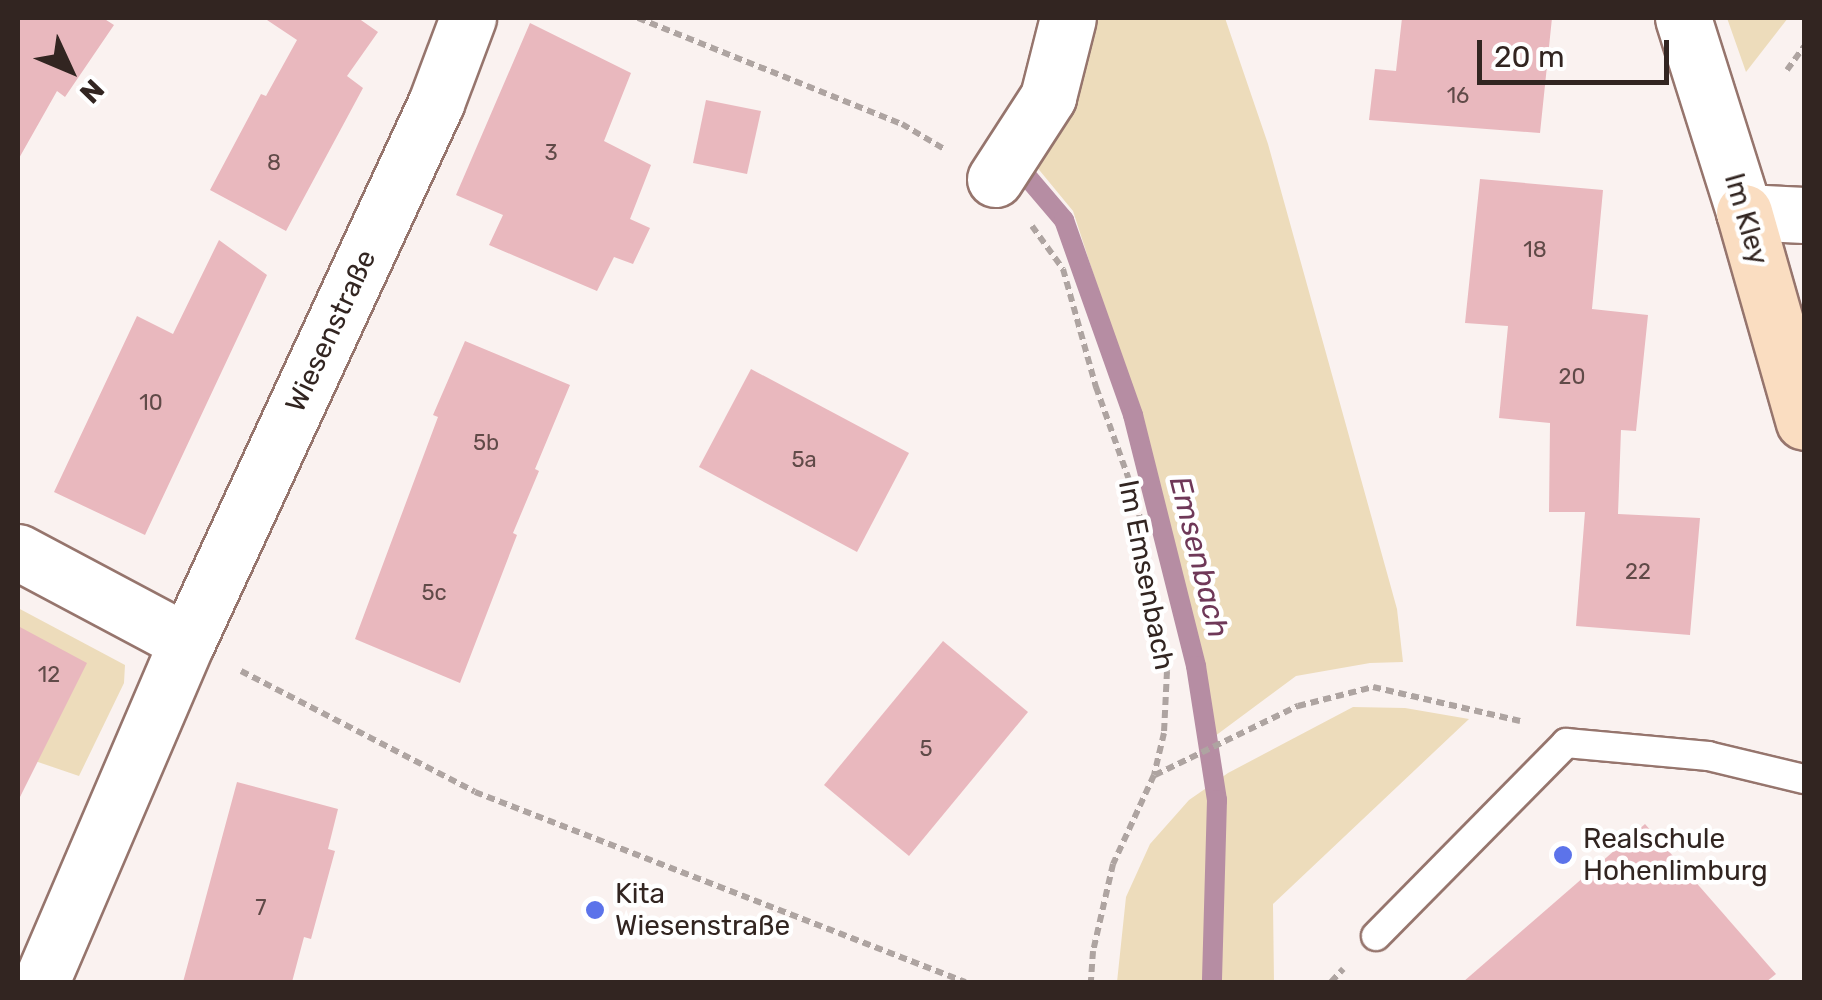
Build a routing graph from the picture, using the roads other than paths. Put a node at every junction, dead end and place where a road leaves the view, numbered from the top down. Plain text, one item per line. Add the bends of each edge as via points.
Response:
1 (468, 18) edge
2 (1068, 18) edge
3 (1682, 18) edge
4 (994, 179) road end
5 (1744, 212) junction
6 (1804, 215) edge
7 (1804, 422) edge
8 (18, 552) edge
9 (187, 642) junction
10 (1804, 780) edge
11 (1376, 936) dead end
12 (41, 982) edge

1 - 9 street, Wiesenstraße via 436,103
2 - 4 street via 1048,97
3 - 5 street, Im Kley
5 - 6 street
5 - 7 street, Im Kley
8 - 9 street
9 - 12 street, Wiesenstraße
10 - 11 lane via 1708,756 1566,743

